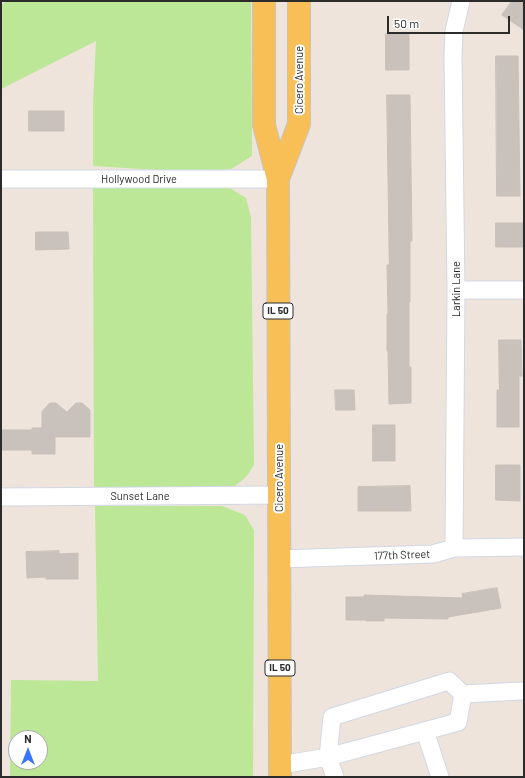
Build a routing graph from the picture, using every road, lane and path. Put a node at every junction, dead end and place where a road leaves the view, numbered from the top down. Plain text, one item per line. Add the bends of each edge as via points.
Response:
1 (264, 1) edge
2 (299, 1) edge
3 (461, 1) edge
4 (1, 179) edge
5 (278, 179) junction
6 (456, 290) junction
7 (524, 290) edge
8 (279, 495) junction
9 (1, 497) edge
10 (524, 547) edge
11 (454, 548) junction
12 (279, 559) junction
13 (522, 690) dead end
14 (463, 694) junction
15 (425, 731) junction
16 (328, 757) junction
17 (280, 771) edge
18 (335, 777) edge
19 (440, 777) edge

1 - 5 main road, Cicero Avenue / IL 50 via 264,125
2 - 5 main road, Cicero Avenue / IL 50 via 299,124
3 - 6 street, Larkin Lane via 454,31 453,56
4 - 5 street, Hollywood Drive
5 - 8 main road, Cicero Avenue / IL 50
6 - 7 street
6 - 11 street, Larkin Lane
8 - 9 street, Sunset Lane
8 - 12 main road, Cicero Avenue / IL 50
10 - 11 street, 177th Street
11 - 12 street, 177th Street via 433,554
12 - 17 main road, Cicero Avenue / IL 50
13 - 14 street
14 - 15 street via 458,722
14 - 16 street via 449,681 332,717
15 - 16 street
15 - 19 street
16 - 17 street
16 - 18 street

